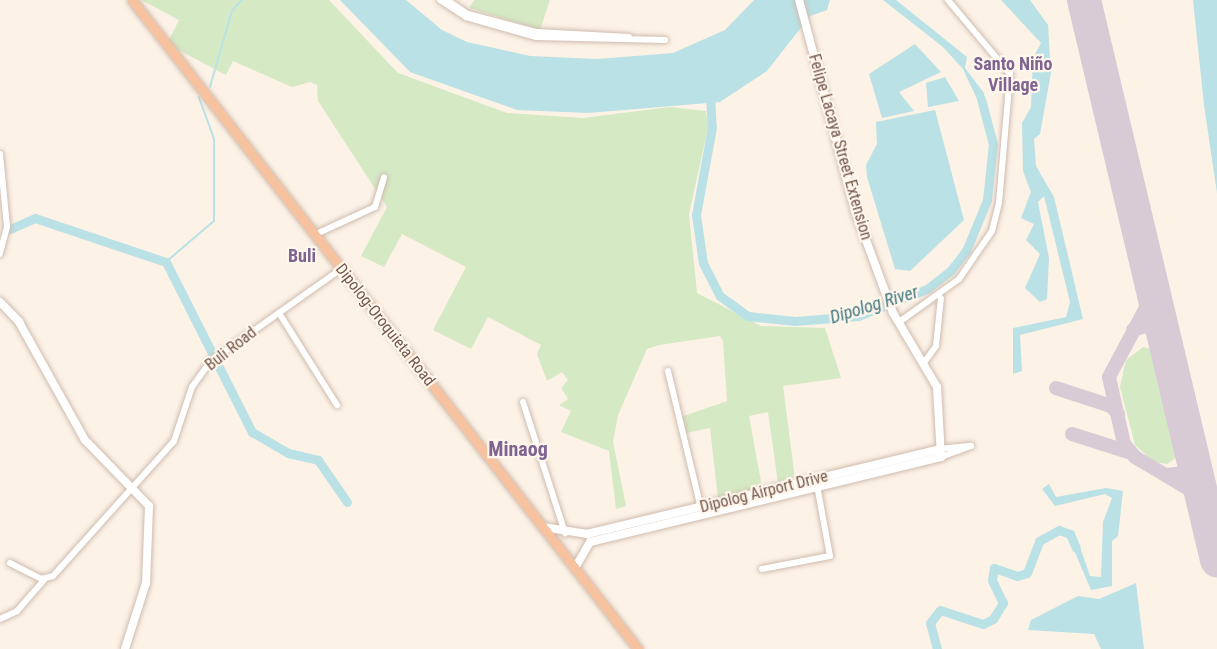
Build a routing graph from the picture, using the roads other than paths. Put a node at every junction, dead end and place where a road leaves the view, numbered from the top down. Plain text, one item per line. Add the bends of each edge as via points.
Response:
1 (132, 0) edge
2 (440, 0) edge
3 (447, 0) edge
4 (799, 0) edge
5 (948, 0) edge
6 (0, 154) edge
7 (384, 177) dead end
8 (314, 235) junction
9 (0, 254) edge
10 (341, 269) junction
11 (944, 294) junction
12 (0, 302) edge
13 (279, 313) junction
14 (902, 320) dead end
15 (923, 364) junction
16 (668, 371) dead end
17 (523, 402) dead end
18 (337, 405) dead end
19 (940, 453) joint
20 (817, 483) junction
21 (132, 484) junction
22 (702, 511) junction
23 (543, 527) junction
24 (565, 534) junction
25 (588, 538) junction
26 (10, 563) dead end
27 (575, 568) junction
28 (762, 569) dead end
29 (44, 580) junction
30 (0, 619) edge
31 (125, 649) edge
32 (638, 649) edge

1 - 8 highway, Dipolog-Oroquieta Road
2 - 3 street via 466,18 536,37 665,38 537,32 468,14
4 - 15 main road, Felipe Lacaya Street Extension via 844,175 893,313
5 - 11 street via 1001,57 1010,83 995,222 973,262
6 - 9 street via 7,227
7 - 8 street via 375,207
8 - 10 highway, Dipolog-Oroquieta Road
10 - 13 street, Buli Road
10 - 23 highway, Dipolog-Oroquieta Road
11 - 14 street
11 - 15 street via 938,302 936,346
12 - 21 main road via 19,322 85,440
13 - 18 street
13 - 21 street, Buli Road via 211,361 192,387 174,441
15 - 19 main road, Felipe Lacaya Street Extension via 939,395
16 - 22 street
17 - 24 street
19 - 20 main road, Dipolog Airport Drive
20 - 22 main road, Dipolog Airport Drive
20 - 28 street via 830,556
21 - 29 street, Buli Road via 85,543
21 - 31 main road via 149,506 153,526 146,583
22 - 25 main road, Dipolog Airport Drive
23 - 24 main road, Dipolog Airport Drive
23 - 27 highway, Dipolog-Oroquieta Road
24 - 25 main road, Dipolog Airport Drive
25 - 27 main road
26 - 29 street
27 - 32 highway, Dipolog-Oroquieta Road
29 - 30 street, Buli Road via 16,611

